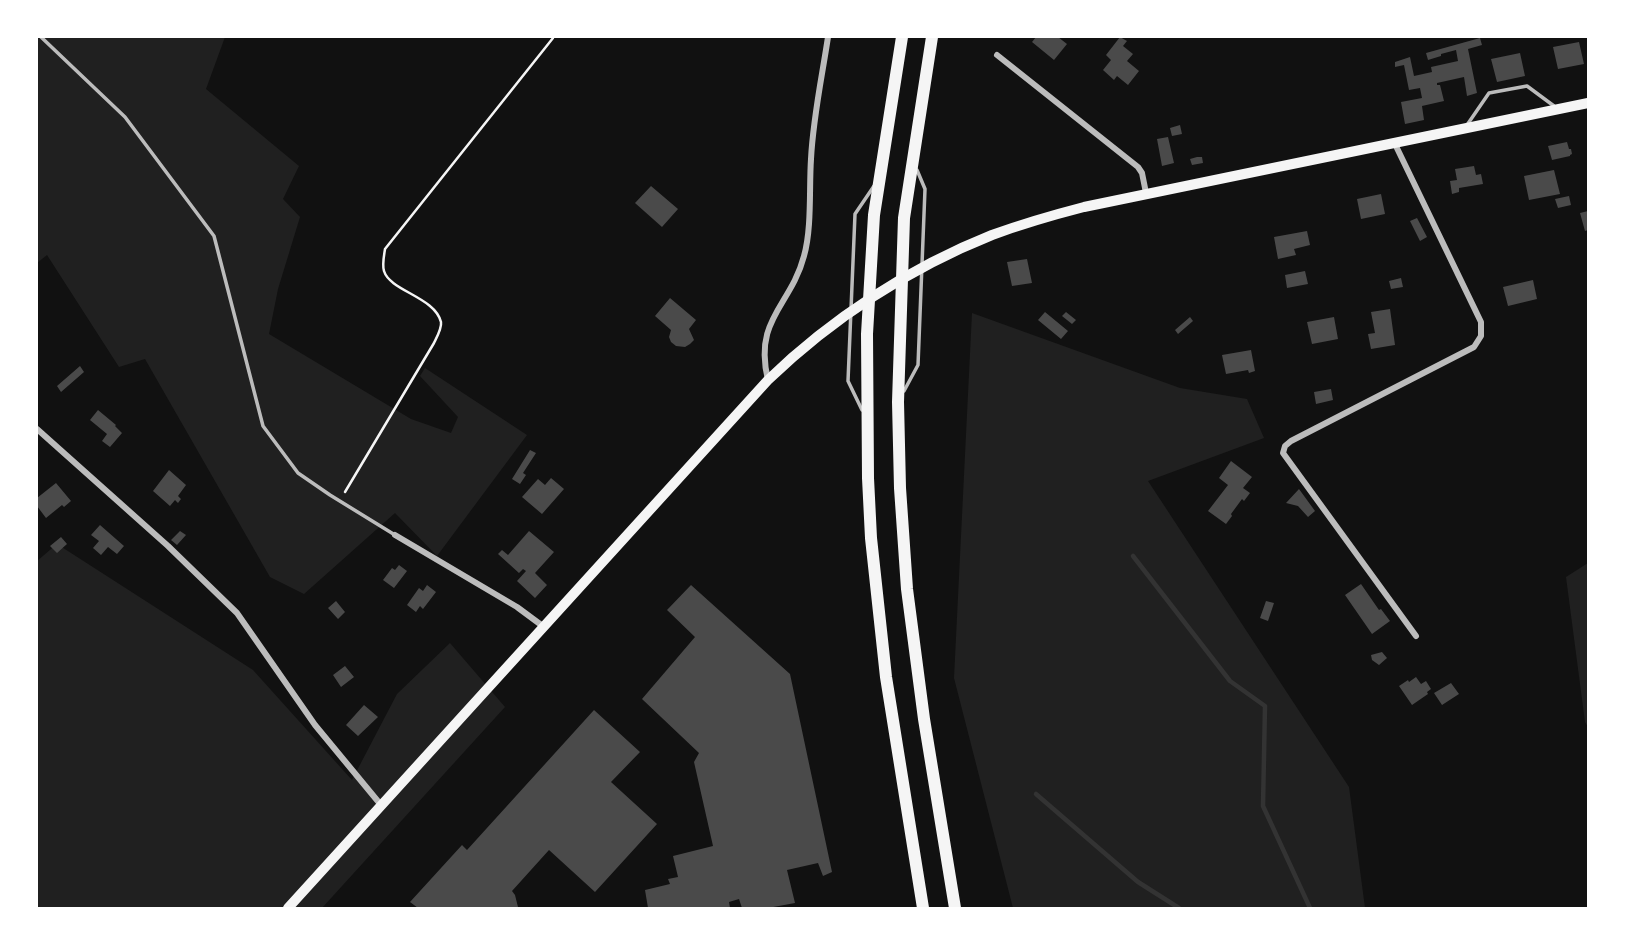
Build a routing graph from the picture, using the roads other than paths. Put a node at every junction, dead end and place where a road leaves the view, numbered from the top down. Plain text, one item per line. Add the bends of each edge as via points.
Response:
1 (41, 37) edge
2 (828, 37) edge
3 (902, 37) edge
4 (932, 37) edge
5 (997, 55) dead end
6 (1588, 103) edge
7 (1559, 110) junction
8 (1464, 129) junction
9 (1395, 144) junction
10 (913, 162) junction
11 (880, 175) junction
12 (1146, 193) junction
13 (768, 380) junction
14 (898, 402) junction
15 (867, 420) junction
16 (37, 429) edge
17 (395, 535) joint
18 (544, 627) junction
19 (1416, 636) dead end
20 (382, 805) junction
21 (288, 908) edge
22 (923, 908) edge
23 (955, 908) edge

1 - 17 lane via 125,117 214,236 263,426 298,473
2 - 13 street via 811,156 804,256 766,336
3 - 11 highway
4 - 10 highway
5 - 12 street via 1138,167
6 - 7 main road
7 - 8 main road
7 - 8 lane via 1527,86 1489,93
8 - 9 main road
9 - 12 main road
9 - 19 street via 1481,322 1481,336 1474,347 1291,440 1283,453
10 - 14 highway via 904,218
10 - 14 lane via 925,189 918,365
11 - 15 highway via 867,334
11 - 15 lane via 855,215 848,381
12 - 13 main road via 1021,225 950,254 894,284 824,331
13 - 18 main road
14 - 23 highway via 907,589
15 - 22 highway via 872,538 886,677
16 - 20 street via 237,613 315,725
17 - 18 street
18 - 20 main road
20 - 21 main road

